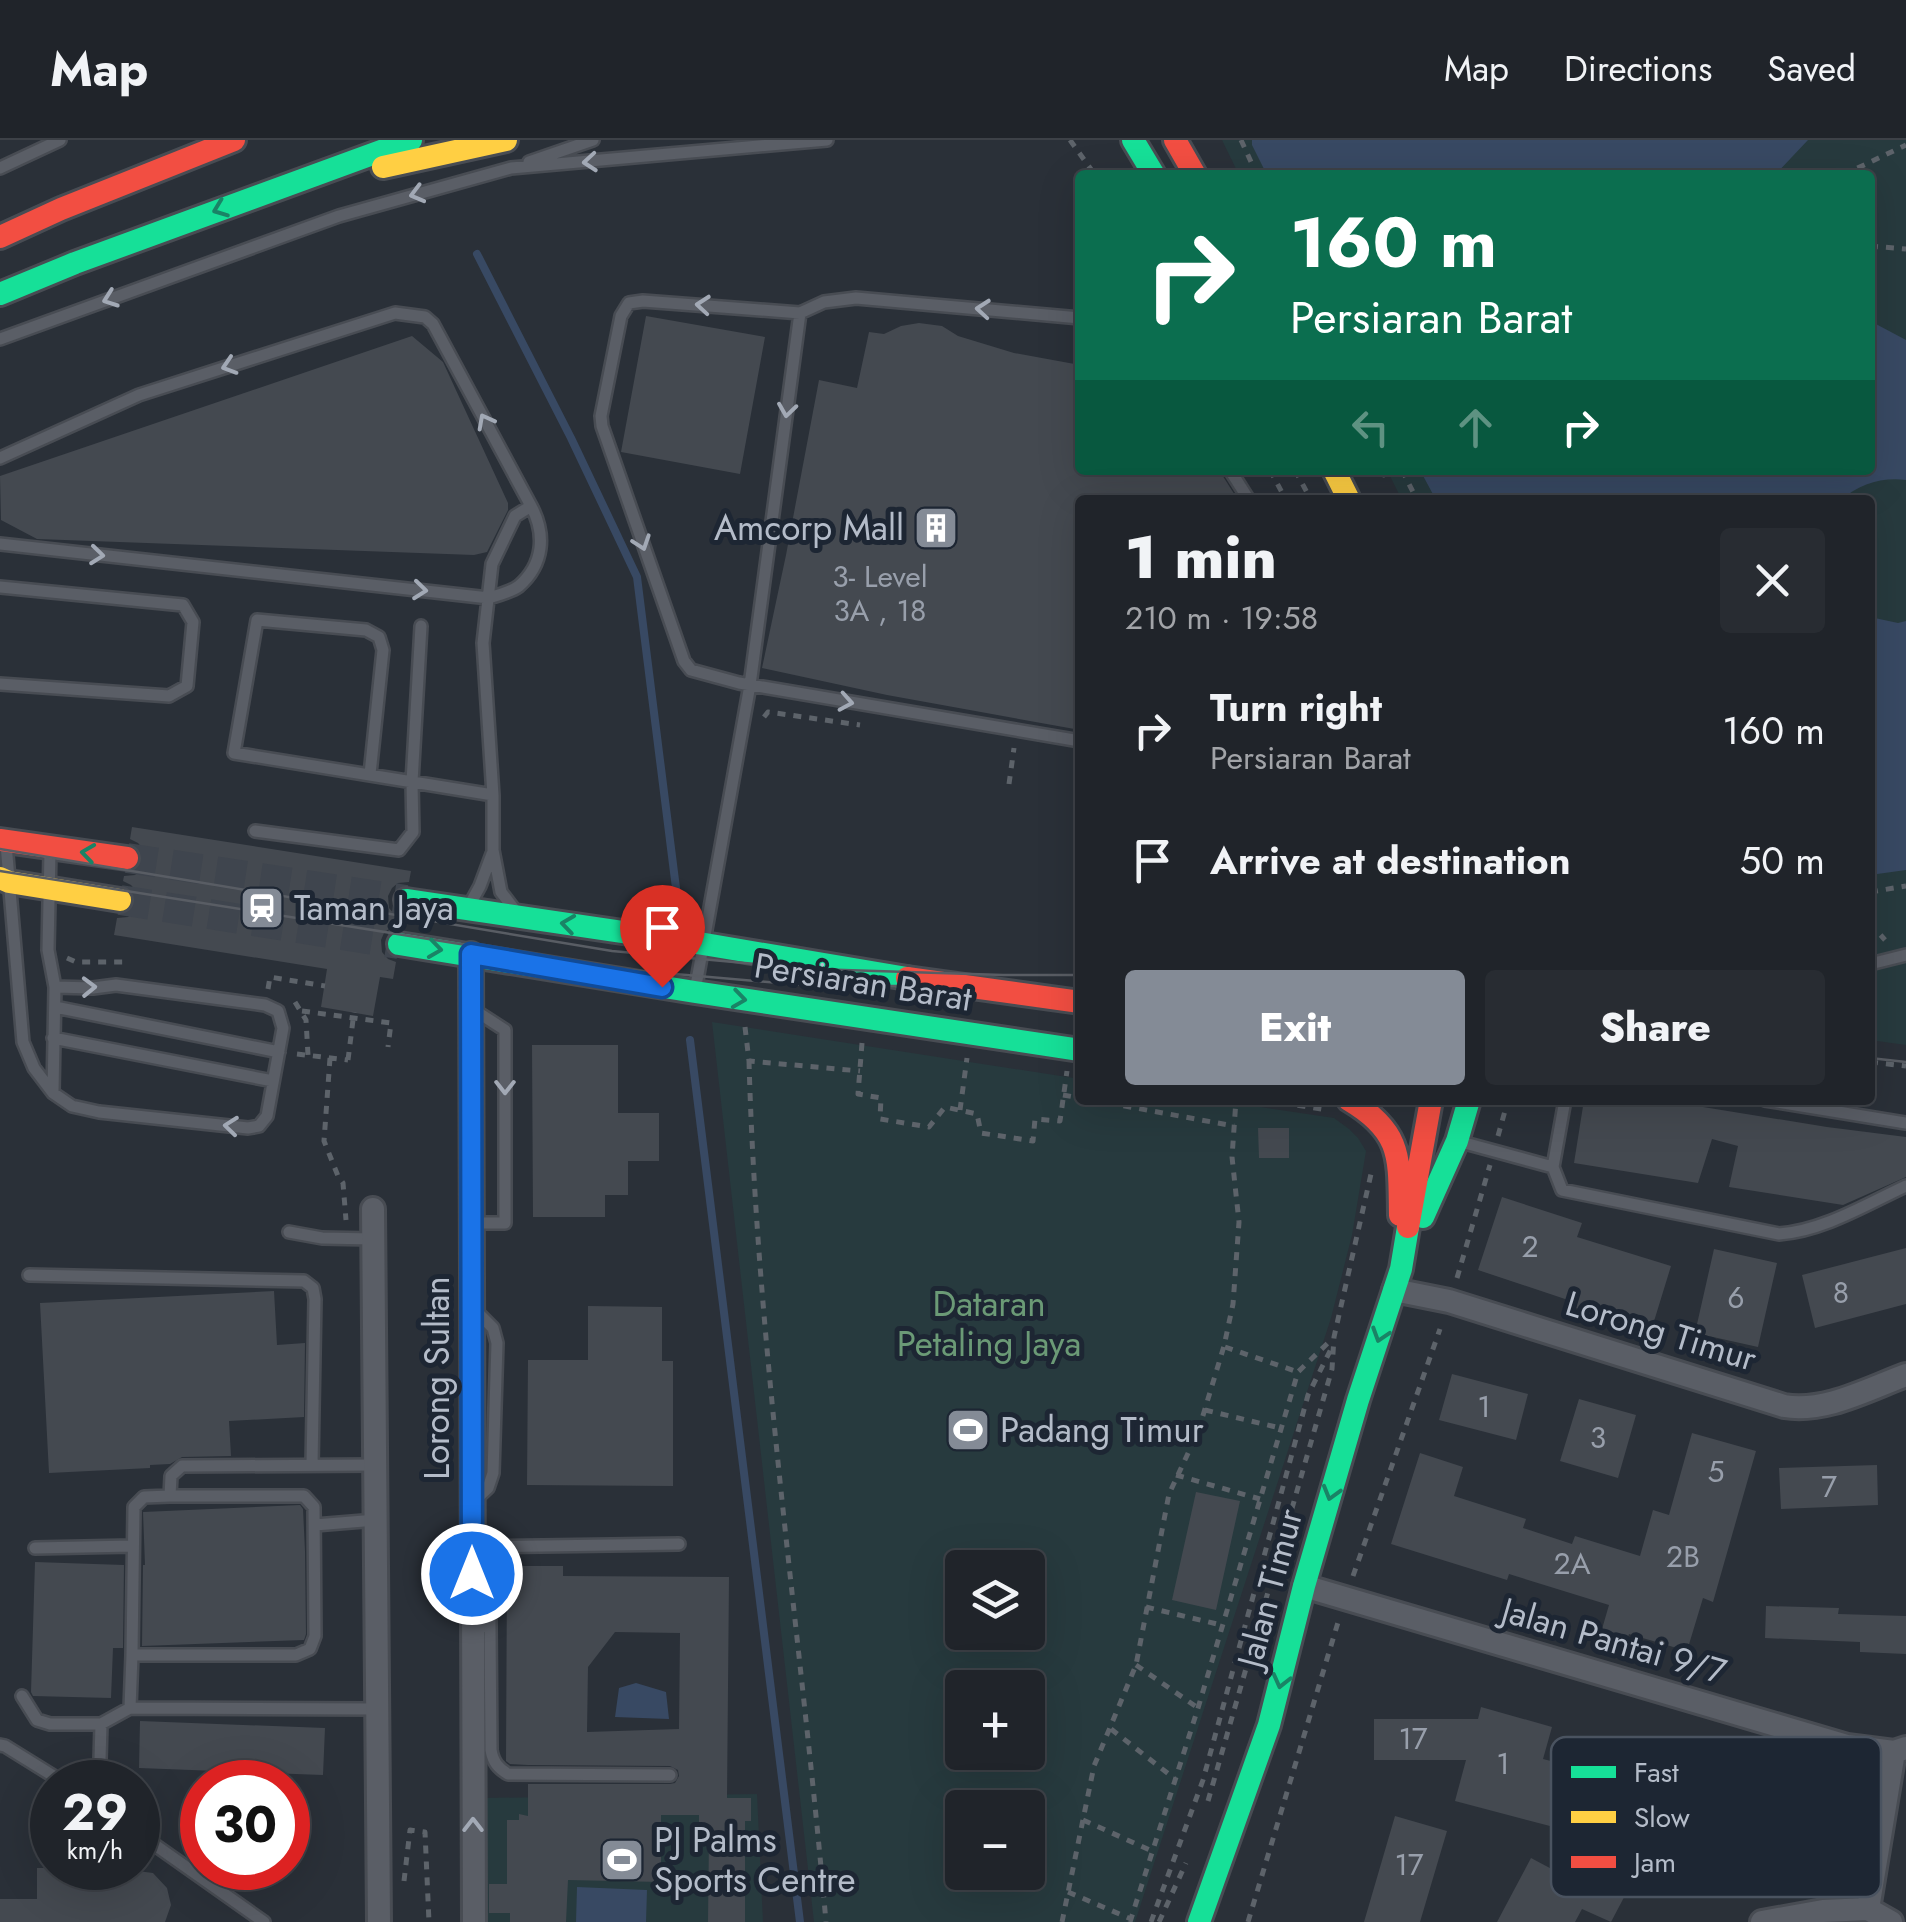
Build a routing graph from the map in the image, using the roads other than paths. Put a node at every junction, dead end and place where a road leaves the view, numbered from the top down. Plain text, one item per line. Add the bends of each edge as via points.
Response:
1 (60, 140) edge
2 (411, 140) edge
3 (506, 140) edge
4 (593, 140) edge
5 (826, 140) edge
6 (1134, 140) edge
7 (1175, 140) edge
8 (230, 141) edge
9 (0, 168) edge
10 (511, 168) junction
11 (1151, 170) edge
12 (1192, 170) edge
13 (256, 195) junction
14 (0, 237) edge
15 (0, 294) edge
16 (800, 313) junction
17 (1075, 318) edge
18 (0, 339) edge
19 (0, 458) edge
20 (531, 506) junction
21 (0, 544) edge
22 (0, 588) edge
23 (489, 598) junction
24 (421, 626) dead end
25 (0, 684) edge
26 (750, 685) junction
27 (1075, 740) edge
28 (370, 774) junction
29 (412, 782) junction
30 (493, 795) junction
31 (254, 831) dead end
32 (3, 840) edge
33 (50, 847) junction
34 (493, 850) junction
35 (126, 858) tunnel mouth
36 (4, 880) edge
37 (49, 888) junction
38 (120, 900) tunnel mouth
39 (406, 900) tunnel mouth
40 (468, 908) junction
41 (524, 918) junction
42 (399, 944) tunnel mouth
43 (704, 944) junction
44 (471, 954) junction
45 (1906, 954) edge
46 (1875, 963) edge
47 (55, 986) junction
48 (695, 992) junction
49 (1075, 1001) edge
50 (55, 1007) junction
51 (471, 1008) junction
52 (54, 1038) junction
53 (279, 1052) junction
54 (1074, 1059) edge
55 (273, 1081) junction
56 (53, 1094) junction
57 (1430, 1105) edge
58 (1467, 1105) edge
59 (1564, 1105) edge
60 (1796, 1105) edge
61 (1344, 1107) edge
62 (1906, 1123) edge
63 (1456, 1141) junction
64 (1553, 1167) junction
65 (1906, 1186) edge
66 (373, 1209) dead end
67 (472, 1223) junction
68 (288, 1232) dead end
69 (373, 1239) junction
70 (29, 1275) dead end
71 (1398, 1279) junction
72 (1906, 1375) edge
73 (312, 1465) junction
74 (376, 1465) junction
75 (170, 1496) junction
76 (376, 1520) junction
77 (316, 1525) junction
78 (679, 1544) dead end
79 (132, 1546) junction
80 (481, 1546) junction
81 (34, 1548) dead end
82 (1304, 1586) junction
83 (481, 1627) junction
84 (132, 1654) junction
85 (22, 1696) dead end
86 (130, 1708) junction
87 (378, 1709) junction
88 (101, 1724) junction
89 (1816, 1737) edge
90 (0, 1745) edge
91 (1900, 1750) edge
92 (100, 1760) edge
93 (30, 1762) edge
94 (670, 1775) dead end
95 (1881, 1844) edge
96 (160, 1849) edge
97 (1870, 1897) edge
98 (1868, 1909) junction
99 (264, 1922) edge
100 (380, 1922) edge
101 (474, 1922) edge
102 (1199, 1922) edge
103 (1762, 1922) edge
104 (1891, 1922) edge

1 - 9 lane
2 - 13 main road
3 - 13 main road
4 - 10 lane
5 -> 10 lane
6 - 11 main road
7 - 12 main road
8 - 14 main road
10 -> 18 lane via 339,216
13 -> 15 main road
17 -> 16 lane via 856,298
16 -> 26 lane
16 -> 26 lane via 629,304 601,416 684,661 692,670
20 -> 19 lane via 433,324 395,313 139,395
20 - 23 lane via 515,516 501,543
20 - 23 lane via 542,538 535,566 517,588
21 -> 23 lane
22 - 25 lane via 183,604 193,622 186,686 169,696
23 - 30 lane via 483,643
24 - 29 lane
26 -> 27 lane
26 - 43 lane
28 - 28 lane via 234,753 258,620 366,630 379,637
28 - 29 lane
29 - 30 lane
29 - 31 lane via 413,832 399,850
30 - 34 lane
32 - 33 main road
32 - 36 lane
35 -> 33 main road
33 - 37 lane
34 - 40 lane
34 - 41 lane via 501,892
36 - 37 main road
36 - 56 lane via 23,1042
37 - 38 main road
37 - 47 lane
39 - 40 main road, Persiaran Barat
40 - 41 main road, Persiaran Barat
43 -> 41 main road, Persiaran Barat
42 -> 44 main road, Persiaran Barat
43 - 48 lane
43 - 49 main road, Persiaran Barat
44 - 48 main road, Persiaran Barat
44 - 51 street, Lorong Sultan
45 - 46 lane
47 - 50 lane
47 -> 53 lane via 116,985 265,1005 278,1011
48 -> 54 main road, Persiaran Barat via 970,1033
50 - 52 lane
50 - 53 lane
51 - 67 street, Lorong Sultan
51 -> 67 lane via 505,1030 505,1223
52 - 55 lane
52 - 56 lane
53 - 55 lane
55 -> 56 lane via 267,1116 248,1128 99,1112
57 - 71 main road, Jalan Timur
58 - 63 main road, Jalan Timur
59 - 64 lane
60 - 62 lane
61 - 71 main road via 1379,1119 1399,1156
63 - 64 lane
63 - 71 main road, Jalan Timur
64 - 65 lane via 1562,1190 1779,1234 1838,1218
66 - 69 street, Lorong Sultan
67 - 80 street, Lorong Sultan via 472,1505
68 - 69 lane
69 - 74 street, Lorong Sultan
70 - 73 lane via 304,1281 316,1299
71 - 72 street, Lorong Timur via 1784,1406 1816,1406
71 -> 82 main road, Jalan Timur
73 - 74 lane
73 - 75 lane via 182,1466 171,1476
74 - 76 street, Lorong Sultan
75 - 77 lane via 304,1496 314,1507
75 - 79 lane via 138,1501
76 - 77 lane
76 - 87 street, Lorong Sultan
77 - 84 lane via 316,1636 310,1649
78 - 80 lane
79 - 81 lane
79 - 84 lane
80 - 83 street, Lorong Sultan
82 - 89 street, Jalan Pantai 9/7
82 -> 102 main road, Jalan Timur via 1270,1725
83 - 94 lane via 491,1750 499,1768 508,1774
101 -> 83 street, Lorong Sultan
84 - 86 lane
85 - 88 lane via 43,1724
86 - 87 lane
86 - 88 lane
87 - 100 street, Lorong Sultan
88 - 92 lane
90 - 93 lane
91 - 95 street
96 - 99 lane
97 - 98 street
98 - 103 street
98 - 104 street

